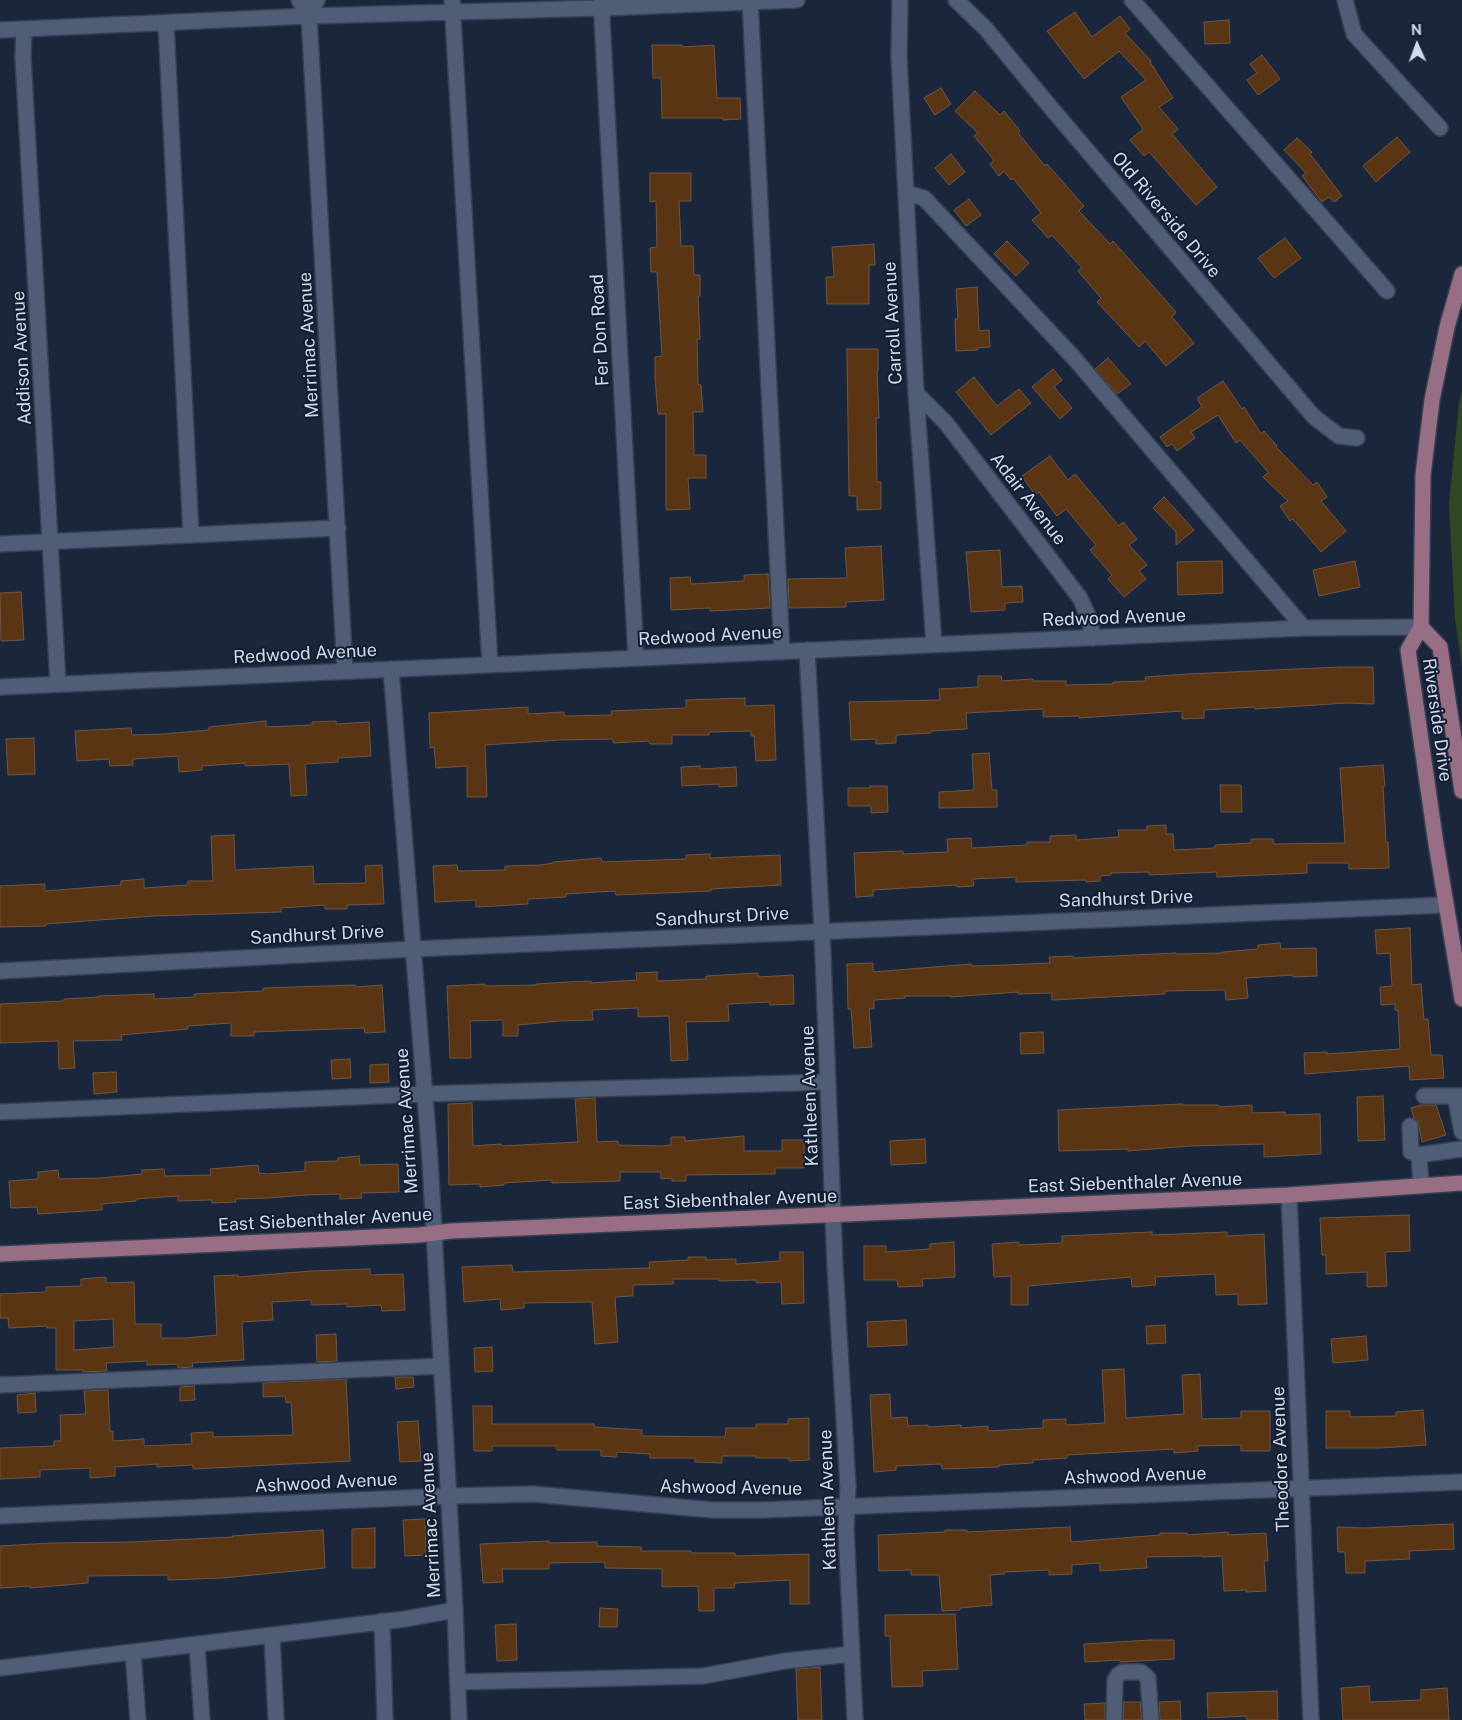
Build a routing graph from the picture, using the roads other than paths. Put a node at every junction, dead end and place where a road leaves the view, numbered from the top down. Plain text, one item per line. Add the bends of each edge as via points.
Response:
1 (299, 0) edge
2 (317, 0) edge
3 (797, 0) edge
4 (900, 0) edge
5 (956, 0) edge
6 (1132, 0) edge
7 (1345, 0) edge
8 (750, 1) edge
9 (601, 4) edge
10 (452, 6) edge
11 (309, 16) junction
12 (166, 23) junction
13 (24, 29) junction
14 (0, 30) edge
15 (1440, 128) dead end
16 (906, 193) junction
17 (1462, 274) edge
18 (1387, 291) dead end
19 (916, 393) junction
20 (1357, 438) dead end
21 (338, 528) junction
22 (190, 535) junction
23 (51, 542) junction
24 (0, 544) edge
25 (1304, 628) junction
26 (1421, 628) junction
27 (1093, 638) junction
28 (934, 644) junction
29 (808, 650) junction
30 (782, 652) junction
31 (636, 658) junction
32 (490, 665) junction
33 (390, 669) junction
34 (345, 671) junction
35 (58, 684) junction
36 (0, 687) edge
37 (1462, 791) edge
38 (1445, 904) junction
39 (822, 931) junction
40 (413, 949) junction
41 (0, 970) edge
42 (1462, 999) edge
43 (828, 1082) junction
44 (424, 1094) junction
45 (1424, 1096) dead end
46 (1458, 1096) edge
47 (0, 1112) edge
48 (1410, 1126) dead end
49 (1462, 1132) edge
50 (1462, 1149) edge
51 (1419, 1155) junction
52 (1462, 1183) edge
53 (1422, 1186) junction
54 (1289, 1195) junction
55 (834, 1215) junction
56 (434, 1233) junction
57 (0, 1254) edge
58 (441, 1366) junction
59 (0, 1385) edge
60 (1462, 1482) edge
61 (1301, 1488) junction
62 (448, 1496) junction
63 (847, 1507) junction
64 (0, 1516) edge
65 (455, 1610) junction
66 (382, 1621) junction
67 (272, 1635) junction
68 (197, 1644) junction
69 (134, 1652) junction
70 (852, 1654) junction
71 (0, 1668) edge
72 (458, 1682) junction
73 (138, 1720) edge
74 (202, 1720) edge
75 (276, 1720) edge
76 (385, 1720) edge
77 (459, 1720) edge
78 (855, 1720) edge
79 (1114, 1720) edge
80 (1151, 1720) edge
81 (1311, 1720) edge

1 - 11 street, Merrimac Avenue
2 - 11 street, Merrimac Avenue
3 - 8 street
4 - 16 street, Carroll Avenue via 899,57
5 - 20 street, Old Riverside Drive via 986,29 1314,418 1339,436
6 - 18 street
7 - 15 street via 1354,34
8 - 9 street
8 - 30 street
9 - 10 street
9 - 31 street, Fer Don Road
10 - 11 street
10 - 32 street
11 - 12 street
11 - 21 street, Merrimac Avenue
12 - 13 street
12 - 22 street
13 - 14 street
13 - 23 street, Addison Avenue
16 - 19 street, Carroll Avenue
16 - 25 street via 924,198 1074,358
17 - 26 main road, Riverside Drive via 1447,327 1425,447
19 - 27 street, Adair Avenue via 946,423 1080,598
19 - 28 street, Carroll Avenue
21 - 22 street
21 - 34 street, Merrimac Avenue
22 - 23 street
23 - 24 street
23 - 35 street, Addison Avenue
25 - 26 street, Redwood Avenue
25 - 27 street, Redwood Avenue
26 - 37 main road, Riverside Drive via 1440,647
26 - 38 main road, Riverside Drive via 1408,650
27 - 28 street, Redwood Avenue
28 - 29 street, Redwood Avenue
29 - 30 street, Redwood Avenue
29 - 39 street, Kathleen Avenue
30 - 31 street, Redwood Avenue
31 - 32 street, Redwood Avenue
32 - 33 street, Redwood Avenue
33 - 34 street, Redwood Avenue
33 - 40 street, Merrimac Avenue
34 - 35 street, Redwood Avenue
35 - 36 street, Redwood Avenue
38 - 39 street, Sandhurst Drive
38 - 42 main road, Riverside Drive
39 - 40 street, Sandhurst Drive
39 - 43 street, Kathleen Avenue
40 - 41 street, Sandhurst Drive
40 - 44 street, Merrimac Avenue
43 - 44 street
43 - 55 street, Kathleen Avenue
44 - 47 street
44 - 56 street, Merrimac Avenue
45 - 46 street
46 - 49 street
48 - 51 street via 1411,1152
50 - 51 street
51 - 53 street
52 - 53 main road, East Siebenthaler Avenue
53 - 54 main road, East Siebenthaler Avenue
54 - 55 main road, East Siebenthaler Avenue
54 - 61 street, Theodore Avenue
55 - 56 main road, East Siebenthaler Avenue
55 - 63 street, Kathleen Avenue
56 - 57 main road, East Siebenthaler Avenue
56 - 58 street, Merrimac Avenue
58 - 59 street
58 - 62 street, Merrimac Avenue
60 - 61 street, Ashwood Avenue
61 - 63 street, Ashwood Avenue
61 - 81 street, Theodore Avenue
62 - 63 street, Ashwood Avenue via 532,1494 713,1510
62 - 64 street, Ashwood Avenue
62 - 65 street, Merrimac Avenue
63 - 70 street, Kathleen Avenue
65 - 66 street
65 - 72 street, Merrimac Avenue
66 - 67 street
66 - 76 street
67 - 68 street
67 - 75 street
68 - 69 street
68 - 74 street
69 - 71 street
69 - 73 street
70 - 72 street via 785,1660 702,1676
70 - 78 street, Kathleen Avenue
72 - 77 street, Merrimac Avenue
79 - 80 street via 1115,1680 1123,1672 1141,1672 1148,1678

